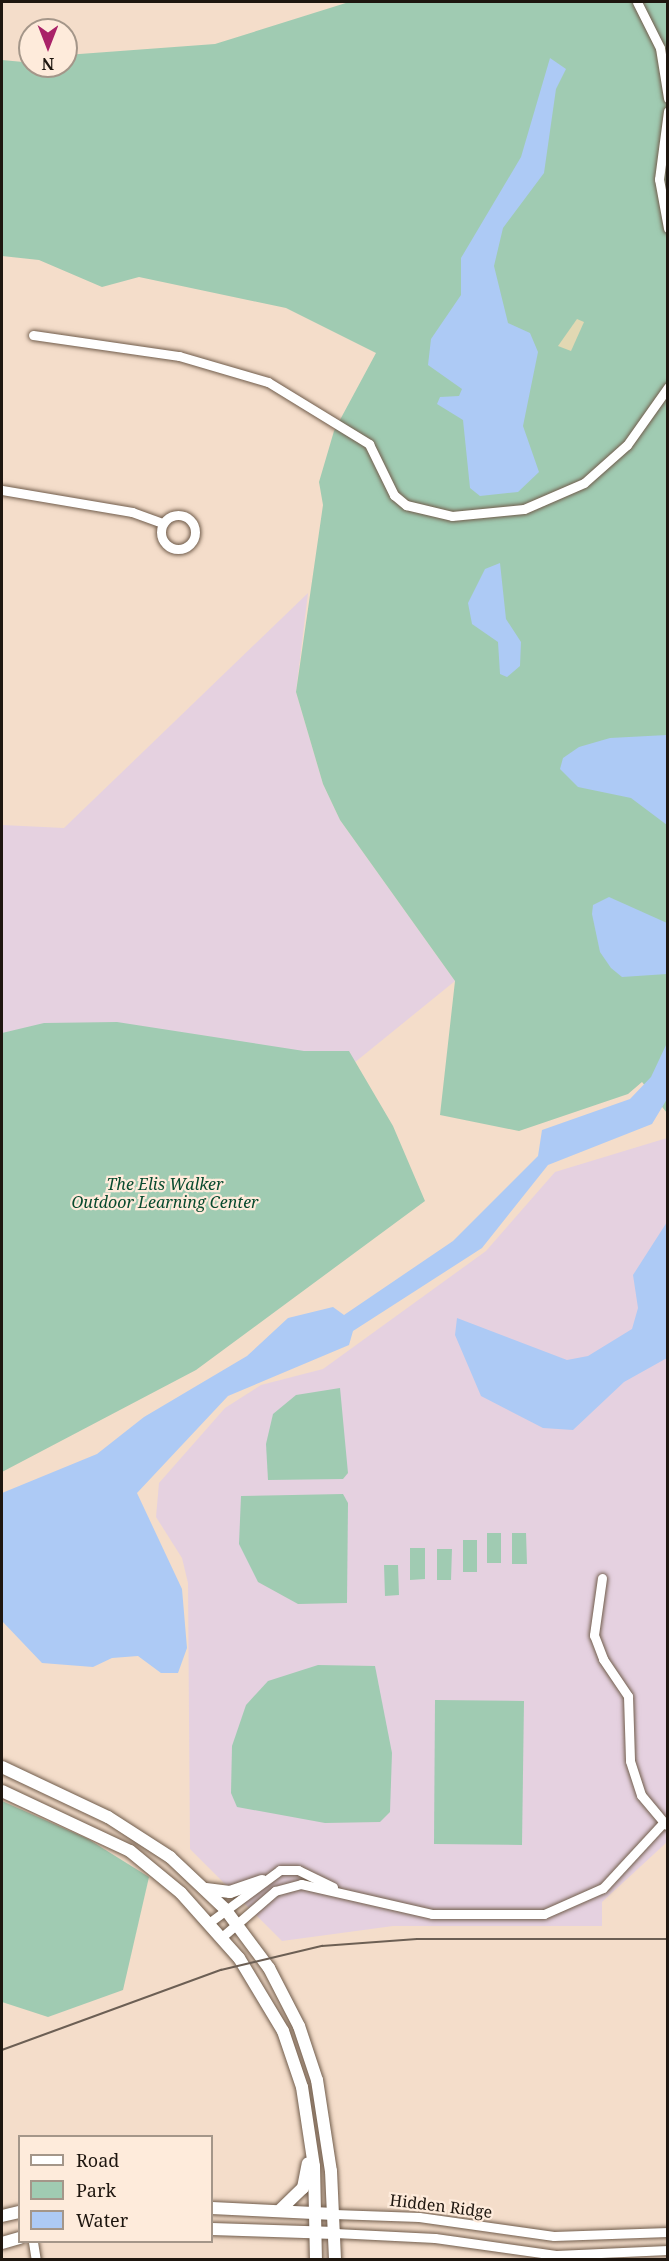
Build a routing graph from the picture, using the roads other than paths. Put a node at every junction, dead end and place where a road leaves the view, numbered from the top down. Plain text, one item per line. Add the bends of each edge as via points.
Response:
1 (636, 2) edge
2 (666, 70) edge
3 (668, 98) edge
4 (668, 111) edge
5 (668, 228) edge
6 (33, 335) dead end
7 (668, 387) edge
8 (2, 490) edge
9 (163, 523) dead end
10 (602, 1578) dead end
11 (2, 1767) edge
12 (2, 1791) edge
13 (665, 1825) edge
14 (262, 1881) junction
15 (206, 1889) junction
16 (343, 1893) junction
17 (225, 1909) junction
18 (210, 1922) junction
19 (236, 1924) junction
20 (223, 1936) junction
21 (311, 2138) junction
22 (213, 2208) edge
23 (281, 2209) junction
24 (315, 2209) junction
25 (18, 2212) edge
26 (334, 2214) junction
27 (2, 2216) edge
28 (213, 2229) edge
29 (316, 2232) junction
30 (668, 2232) edge
31 (335, 2233) junction
32 (18, 2239) edge
33 (2, 2243) edge
34 (33, 2243) edge
35 (668, 2250) edge
36 (36, 2259) edge
37 (316, 2259) edge
38 (335, 2259) edge

1 - 2 street via 660,48
2 - 3 street
4 - 5 street via 659,179
6 - 7 street via 179,356 268,382 369,444 394,495 406,505 452,516 524,509 584,483 627,445
8 - 9 street via 132,512
10 - 13 street via 594,1635 603,1659 628,1696 630,1761 641,1795
11 - 15 main road via 108,1816 170,1857
12 - 18 main road via 130,1851
13 - 16 street via 603,1888 544,1914 432,1914
14 - 15 main road via 230,1892
14 - 16 street via 280,1870 298,1870
14 - 17 street
15 - 17 main road
16 - 19 street via 287,1886
17 - 18 street
17 - 19 main road
18 - 20 main road
19 - 20 street
19 - 26 main road via 283,1992 308,2049 326,2126
20 - 21 main road via 283,2031
21 - 23 main road via 303,2188
21 - 24 main road
22 - 23 main road, Hidden Ridge
23 - 24 main road, Hidden Ridge
24 - 26 main road, Hidden Ridge
24 - 29 main road
25 - 27 main road
26 - 30 street, Hidden Ridge via 419,2217 555,2236
26 - 31 main road
28 - 29 main road, Hidden Ridge
29 - 31 main road, Hidden Ridge
29 - 37 main road
31 - 35 street, Hidden Ridge via 435,2238 556,2255
31 - 38 main road
32 - 33 main road
34 - 36 street

